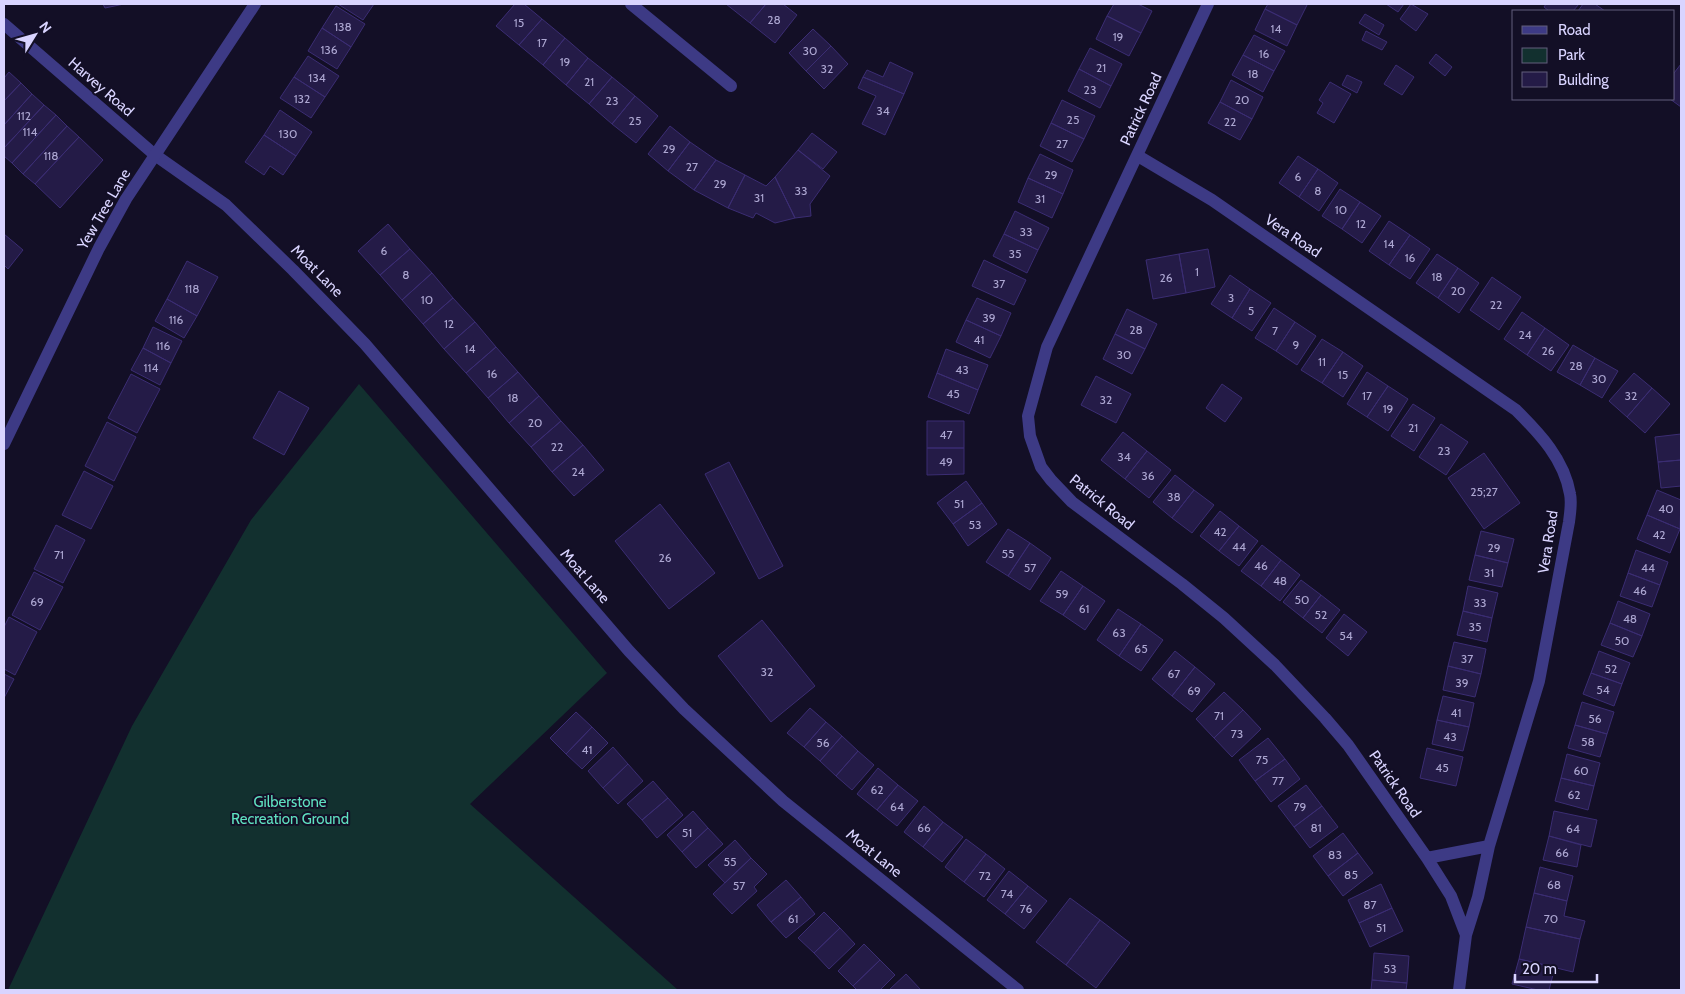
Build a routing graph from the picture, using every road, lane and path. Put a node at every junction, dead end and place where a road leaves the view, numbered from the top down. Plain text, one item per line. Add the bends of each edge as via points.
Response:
1 (255, 4) edge
2 (631, 4) edge
3 (1208, 4) edge
4 (4, 24) edge
5 (731, 86) dead end
6 (155, 155) junction
7 (1138, 156) junction
8 (4, 444) edge
9 (1489, 846) junction
10 (1427, 858) junction
11 (1466, 935) junction
12 (1018, 990) edge
13 (1459, 990) edge

1 - 6 street, Yew Tree Lane
2 - 5 street
3 - 7 street, Patrick Road
4 - 6 street, Harvey Road
6 - 8 street, Yew Tree Lane via 99,248
6 - 12 street, Moat Lane via 226,205 365,344 628,651 684,709 783,801
7 - 9 street, Vera Road via 1212,200 1516,410 1541,434 1561,464 1571,495 1568,531 1539,681
7 - 10 street, Patrick Road via 1048,346 1028,416 1030,436 1041,467 1072,502 1182,584 1275,665 1348,745
9 - 10 street
9 - 11 street, Vera Road
10 - 11 street, Patrick Road via 1451,896
11 - 13 street, Vera Road

